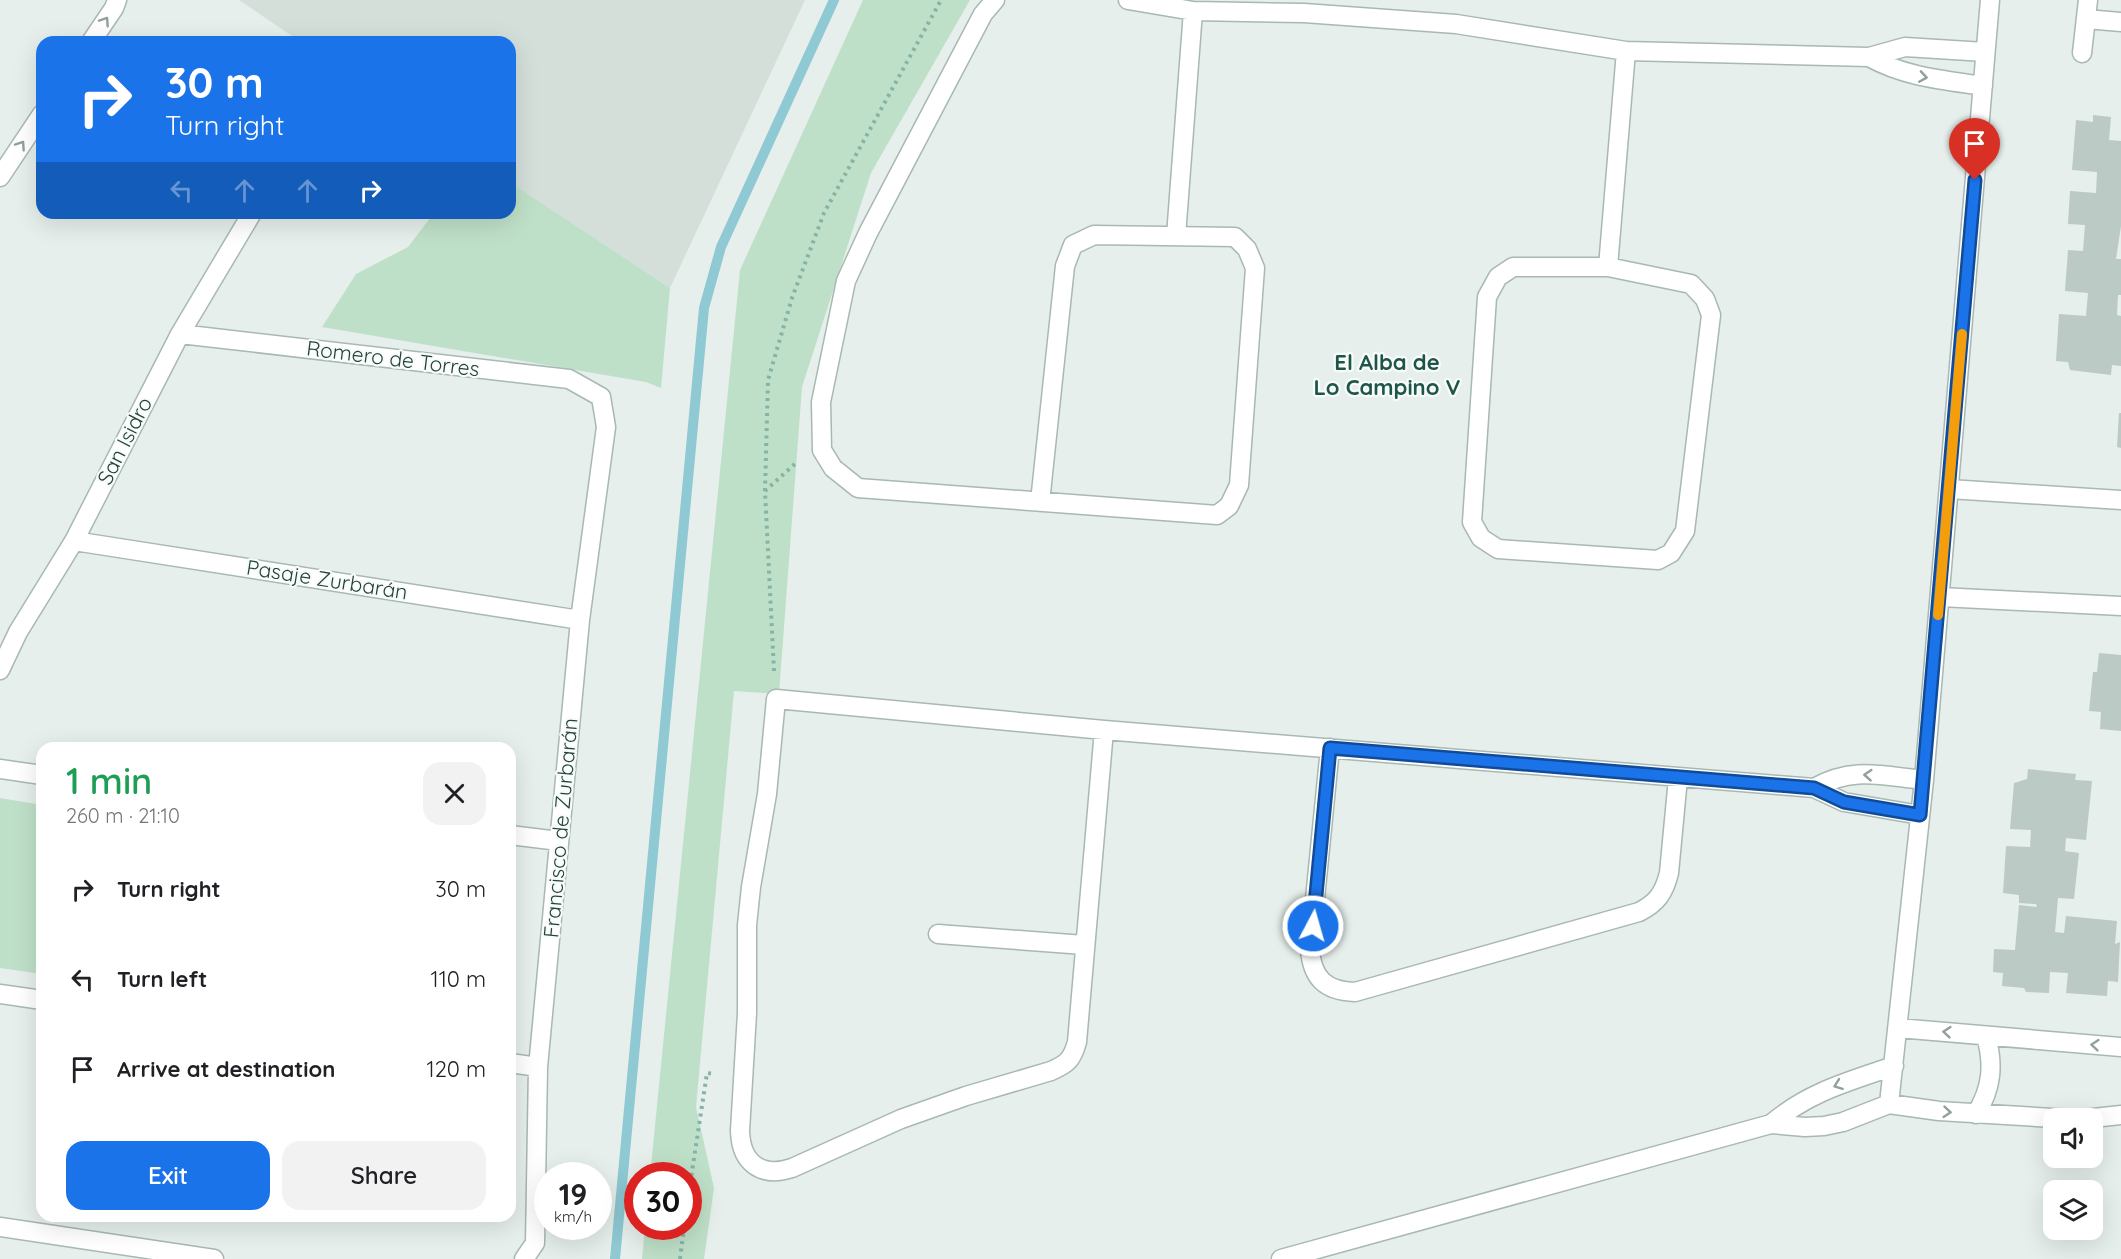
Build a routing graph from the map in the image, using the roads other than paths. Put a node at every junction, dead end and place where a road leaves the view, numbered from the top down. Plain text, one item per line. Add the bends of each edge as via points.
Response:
1 (117, 0) edge
2 (995, 0) edge
3 (1128, 0) edge
4 (1990, 0) edge
5 (2088, 0) edge
6 (1193, 11) junction
7 (2086, 20) junction
8 (2121, 22) edge
9 (95, 36) edge
10 (1626, 51) junction
11 (1985, 52) junction
12 (2082, 53) dead end
13 (1869, 57) junction
14 (1983, 86) junction
15 (36, 122) edge
16 (2, 168) edge
17 (248, 219) edge
18 (1176, 236) junction
19 (1608, 267) junction
20 (180, 334) junction
21 (601, 396) joint
22 (1949, 489) junction
23 (2121, 500) edge
24 (1040, 502) junction
25 (74, 541) junction
26 (1940, 597) junction
27 (2121, 606) edge
28 (580, 620) junction
29 (0, 670) edge
30 (1104, 730) junction
31 (1330, 748) junction
32 (0, 770) edge
33 (36, 774) edge
34 (1678, 778) junction
35 (1924, 780) junction
36 (1814, 788) junction
37 (1920, 815) junction
38 (516, 836) edge
39 (560, 841) junction
40 (938, 934) dead end
41 (1084, 945) junction
42 (0, 994) edge
43 (36, 999) edge
44 (1898, 1028) junction
45 (1986, 1036) junction
46 (2121, 1047) edge
47 (516, 1064) edge
48 (1894, 1066) junction
49 (538, 1067) junction
50 (1889, 1104) junction
51 (1976, 1114) junction
52 (2121, 1115) edge
53 (2103, 1117) edge
54 (2043, 1118) edge
55 (1771, 1124) junction
56 (0, 1227) edge
57 (214, 1259) edge
58 (524, 1259) edge
59 (1281, 1259) edge

9 -> 1 street
2 - 24 street via 983,14 846,281 821,402 822,450 833,468 858,488
3 - 6 street
4 - 11 street
5 - 7 street
6 - 10 street via 1414,20
6 - 18 street
7 - 8 street
7 - 12 street
10 - 13 street
10 - 19 street
11 - 13 street via 1905,47
11 - 14 street
13 -> 14 street via 1898,72
14 - 22 street
16 -> 15 street
17 - 20 street, San Isidro
18 - 24 street via 1094,235 1073,245 1065,266
18 - 24 street via 1235,237 1247,249 1255,268 1239,485 1229,506 1217,515
19 - 19 street via 1512,267 1498,277 1487,297 1472,522 1481,538 1498,549 1658,560 1671,553 1686,531 1711,315 1706,298 1692,284
20 - 21 street, Romero de Torres via 569,379
20 - 25 street, San Isidro
21 - 28 street, Francisco de Zurbarán via 606,427
22 - 23 street
22 - 26 street
25 - 28 street, Pasaje Zurbarán
25 - 29 street, San Isidro via 18,632
26 - 27 street
26 - 35 street
28 - 39 street, Francisco de Zurbarán
30 - 31 street
30 - 41 street
30 - 41 street via 776,699 767,794 747,924 740,1145 745,1156 754,1166 779,1172 901,1119 1062,1066 1072,1058 1077,1042
31 - 34 street
31 - 34 street via 1310,949 1315,973 1323,983 1344,992 1650,906 1666,886 1669,873
32 - 33 street
34 - 36 street
35 -> 36 street via 1862,773
35 - 37 street
36 - 37 street via 1844,802
37 - 44 street
38 - 39 street
39 - 49 street, Francisco de Zurbarán
40 - 41 street
42 - 43 street
45 -> 44 street
44 - 48 street
46 -> 45 street
45 - 51 street via 1992,1071
47 - 49 street
48 - 50 street
48 -> 55 street via 1818,1092
49 - 58 street, Francisco de Zurbarán via 535,1243
50 -> 51 street
50 - 55 street via 1824,1126
51 - 54 street
52 - 53 street
55 - 59 street
56 - 57 street

